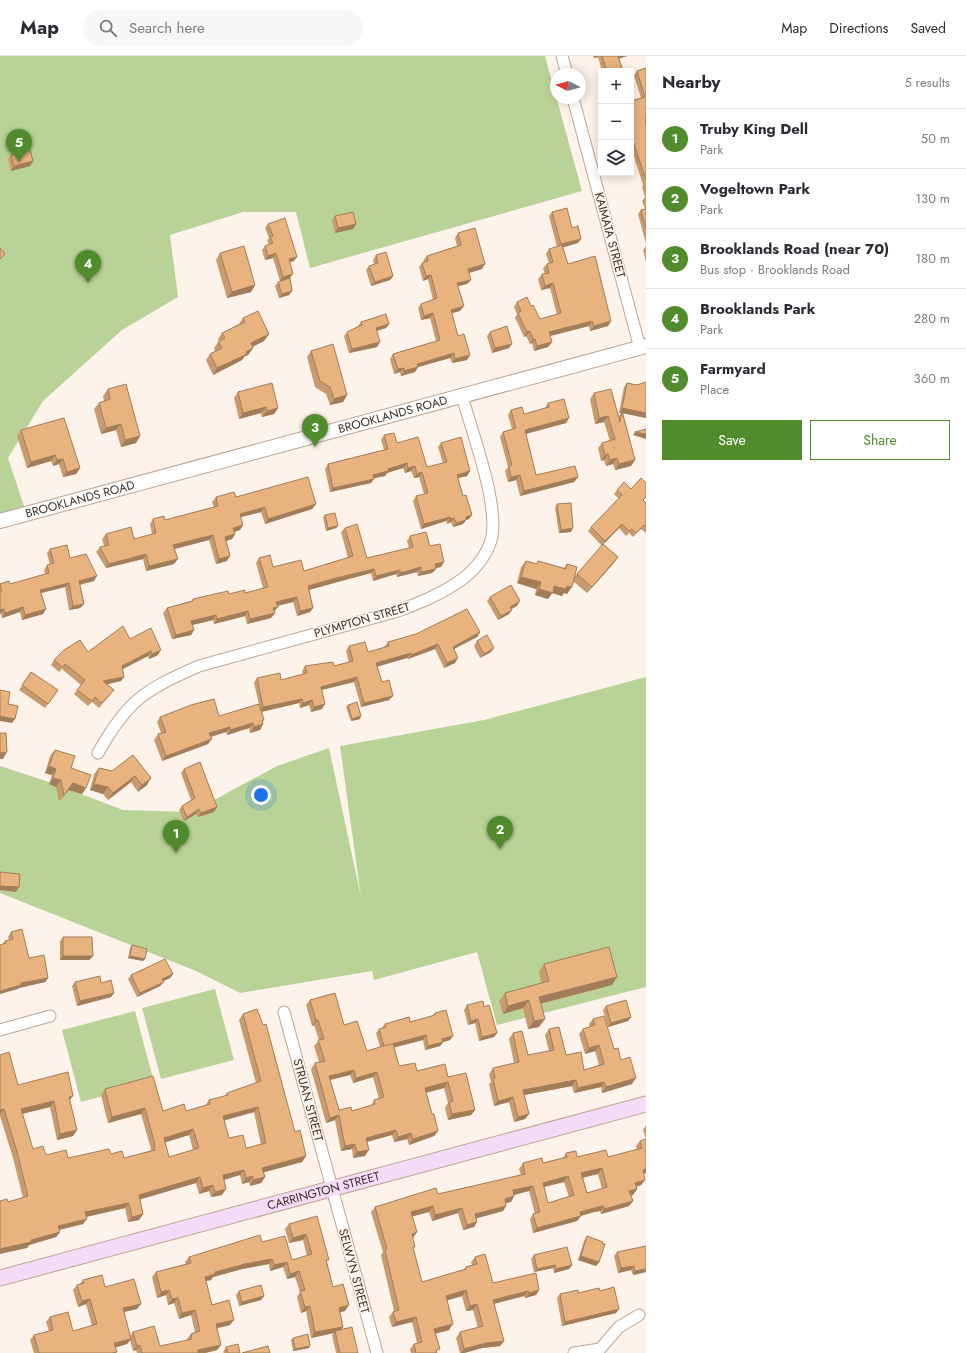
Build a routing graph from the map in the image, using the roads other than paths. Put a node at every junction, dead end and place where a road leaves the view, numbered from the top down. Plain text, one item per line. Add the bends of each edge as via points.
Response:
1 (562, 56) edge
2 (565, 68) edge
3 (575, 104) edge
4 (643, 347) edge
5 (462, 396) junction
6 (0, 521) edge
7 (98, 754) dead end
8 (284, 1012) dead end
9 (50, 1016) dead end
10 (0, 1030) edge
11 (646, 1104) edge
12 (332, 1188) junction
13 (0, 1278) edge
14 (639, 1315) dead end
15 (602, 1351) edge
16 (377, 1353) edge
17 (574, 1353) edge

1 - 2 street
3 - 4 street, KAIMATA STREET
4 - 5 street, BROOKLANDS ROAD
5 - 6 street, BROOKLANDS ROAD
5 - 7 street, PLYMPTON STREET via 487,484 494,522 492,538 485,553 461,581 429,599 398,611 198,666 174,677 151,689 129,707 113,727
8 - 12 street, STRUAN STREET
9 - 10 street
11 - 12 main road, CARRINGTON STREET
12 - 13 main road, CARRINGTON STREET
12 - 16 street, SELWYN STREET
14 - 15 street via 619,1327
15 - 17 street

